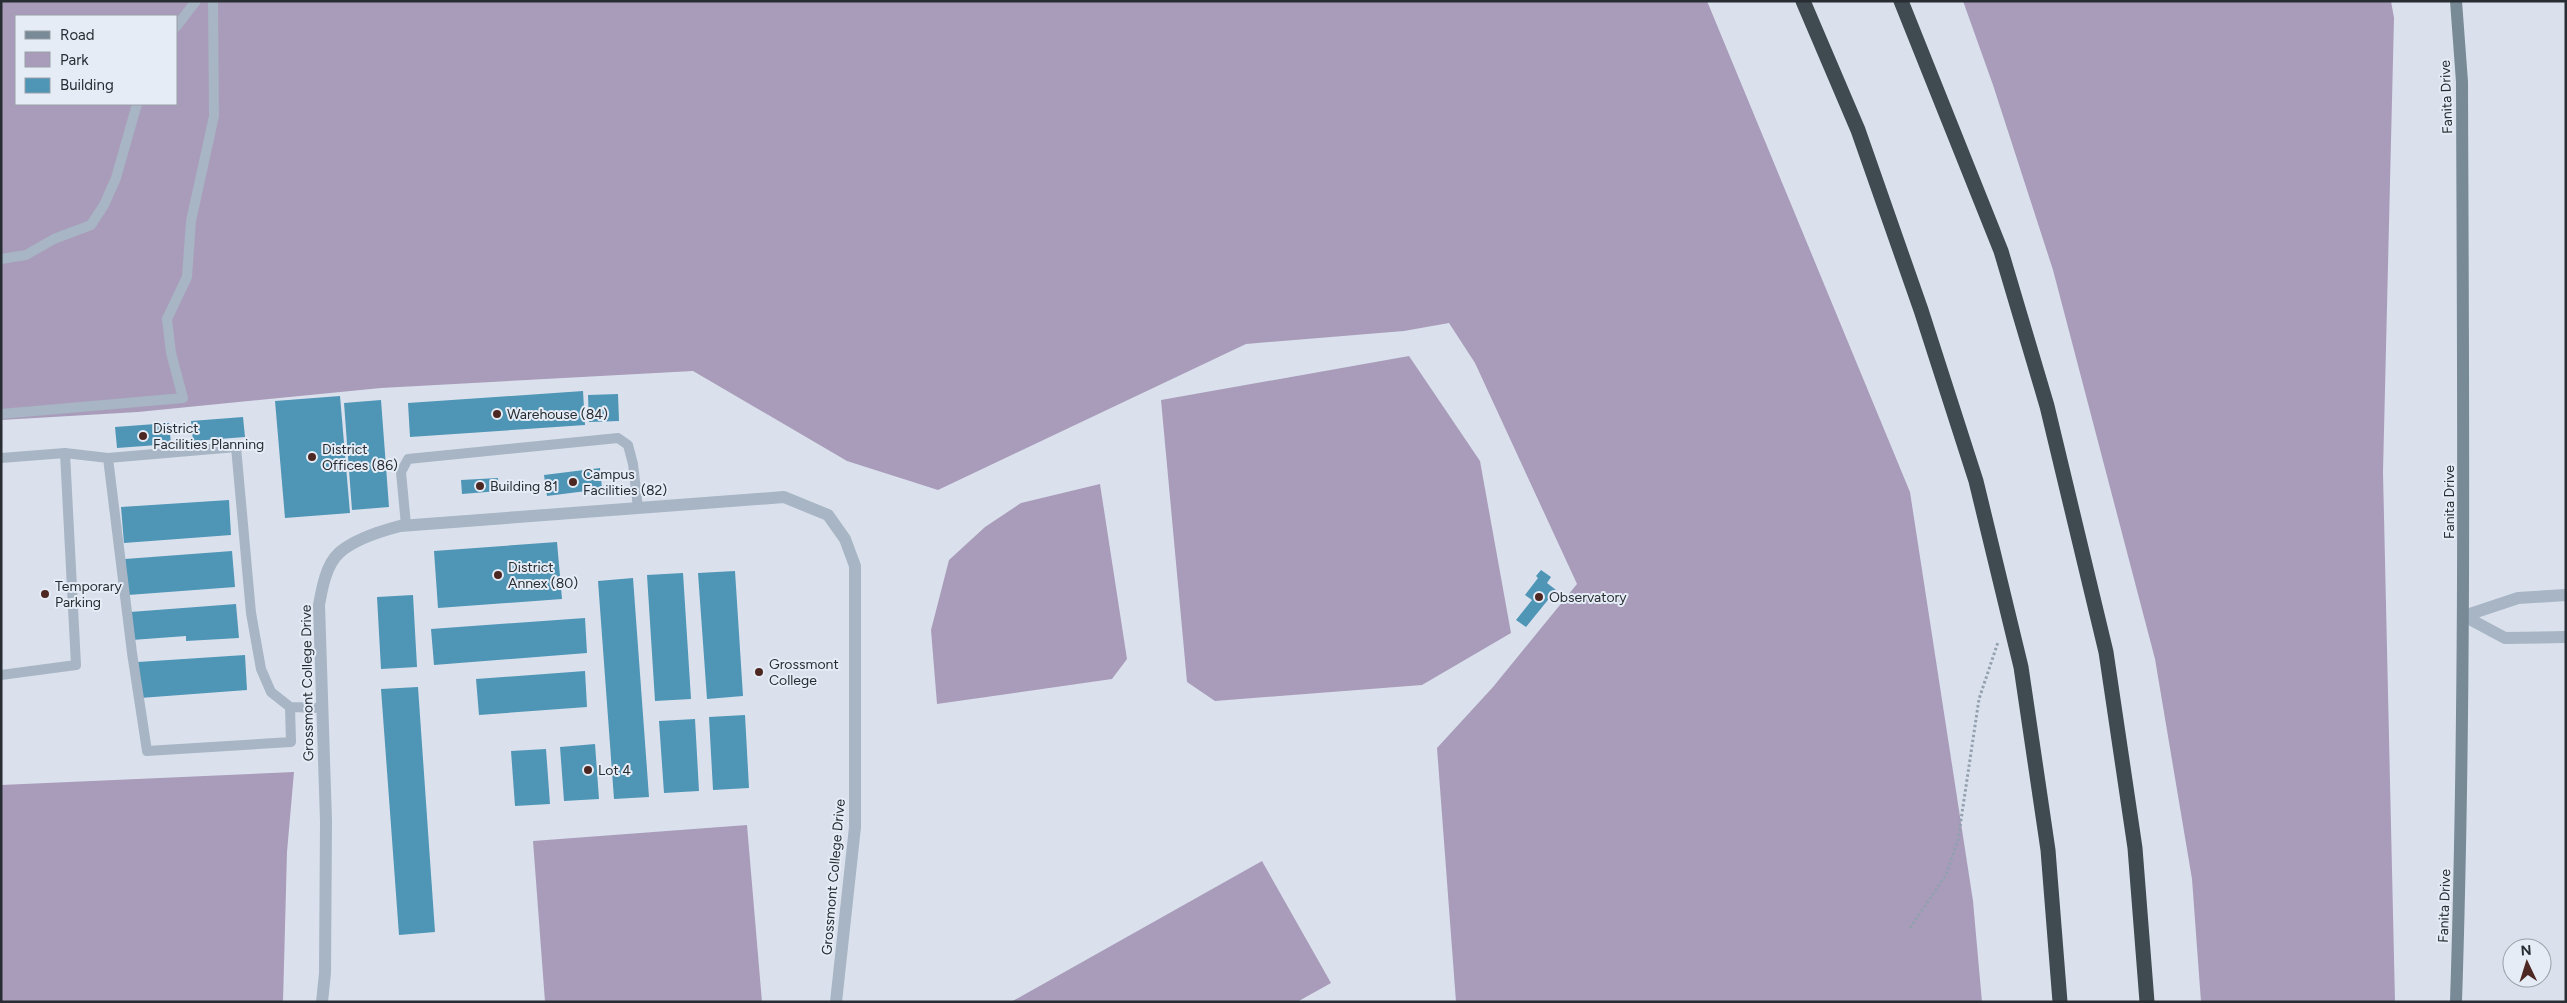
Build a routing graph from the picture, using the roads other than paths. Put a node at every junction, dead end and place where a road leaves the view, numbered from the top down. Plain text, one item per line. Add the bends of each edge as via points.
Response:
1 (196, 1) edge
2 (213, 1) edge
3 (1803, 1) edge
4 (1901, 1) edge
5 (2456, 1) edge
6 (178, 24) edge
7 (137, 105) edge
8 (1, 259) edge
9 (1, 414) edge
10 (65, 453) junction
11 (1, 458) edge
12 (108, 458) junction
13 (638, 508) junction
14 (406, 525) junction
15 (2566, 595) edge
16 (2464, 616) junction
17 (2566, 637) edge
18 (1, 675) edge
19 (290, 707) junction
20 (322, 708) junction
21 (322, 1002) edge
22 (836, 1002) edge
23 (2060, 1002) edge
24 (2147, 1002) edge
25 (2456, 1002) edge

1 - 6 lane
2 - 9 lane via 214,116 191,221 186,277 167,319 182,398
3 - 23 highway via 1858,130 1976,481 2021,667 2048,850
4 - 24 highway via 2001,251 2047,406 2106,652 2135,848
5 - 16 main road, Fanita Drive via 2462,82
7 - 8 lane via 116,178 104,206 91,225 54,239 26,255
10 - 11 lane
10 - 12 lane
10 - 18 lane via 76,665
12 - 19 lane via 236,447 250,613 261,669 271,692
12 - 19 lane via 147,751 291,742
13 - 14 street, Grossmont College Drive
13 - 14 lane via 634,464 628,445 618,438 408,459 401,472
13 - 22 street, Grossmont College Drive via 784,497 828,515 845,539 855,566 855,827
14 - 20 street, Grossmont College Drive via 376,532 338,554 324,580 320,605
15 - 16 street via 2518,598
16 - 17 street via 2505,638
16 - 25 main road, Fanita Drive
19 - 20 lane
20 - 21 street, Grossmont College Drive via 326,821

